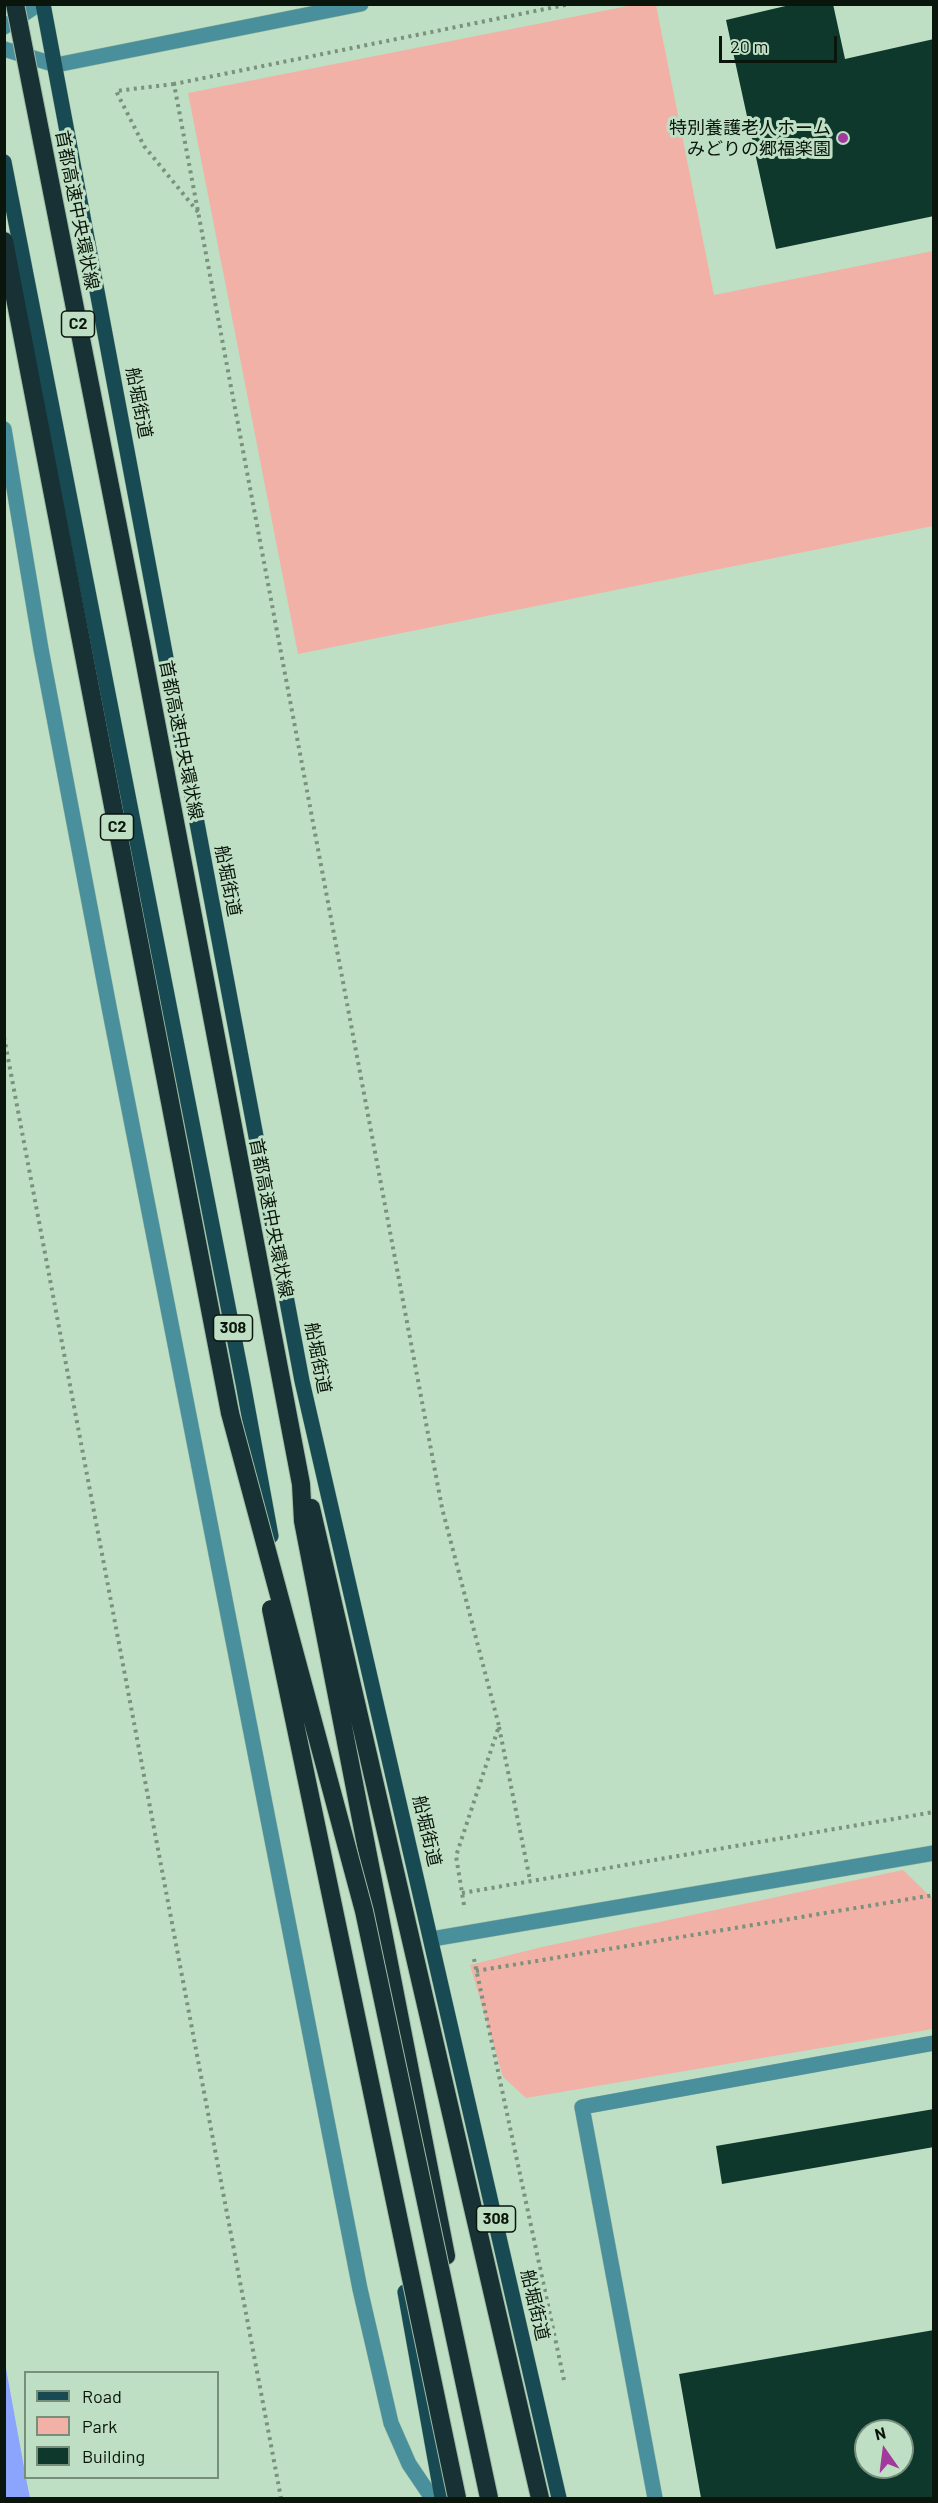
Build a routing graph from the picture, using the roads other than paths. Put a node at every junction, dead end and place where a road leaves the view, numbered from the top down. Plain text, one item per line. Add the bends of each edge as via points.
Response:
1 (15, 4) edge
2 (41, 4) edge
3 (361, 4) edge
4 (4, 27) edge
5 (4, 49) edge
6 (56, 65) junction
7 (4, 162) edge
8 (4, 241) edge
9 (4, 429) edge
10 (230, 1413) junction
11 (301, 1484) junction
12 (933, 1853) edge
13 (432, 1939) junction
14 (933, 2043) edge
15 (432, 2499) edge
16 (442, 2499) edge
17 (457, 2499) edge
18 (491, 2499) edge
19 (540, 2499) edge
20 (559, 2499) edge
21 (655, 2499) edge

1 - 11 highway, 首都高速中央環状線 / C2, bridge
2 - 4 street
2 - 6 main road, 船堀街道 / 308
3 - 6 street
5 - 6 street
6 - 13 main road, 船堀街道 / 308 via 302,1381
7 - 16 main road, 308 via 243,1383
8 - 10 highway, C2
9 - 15 street via 110,1012 360,2289 391,2423 409,2464
10 - 17 highway, bridge
10 - 18 highway, bridge via 364,1911
11 - 18 highway via 303,1521
11 - 19 highway via 314,1515
12 - 13 street
13 - 20 main road, 船堀街道 / 308
14 - 21 street via 582,2108

